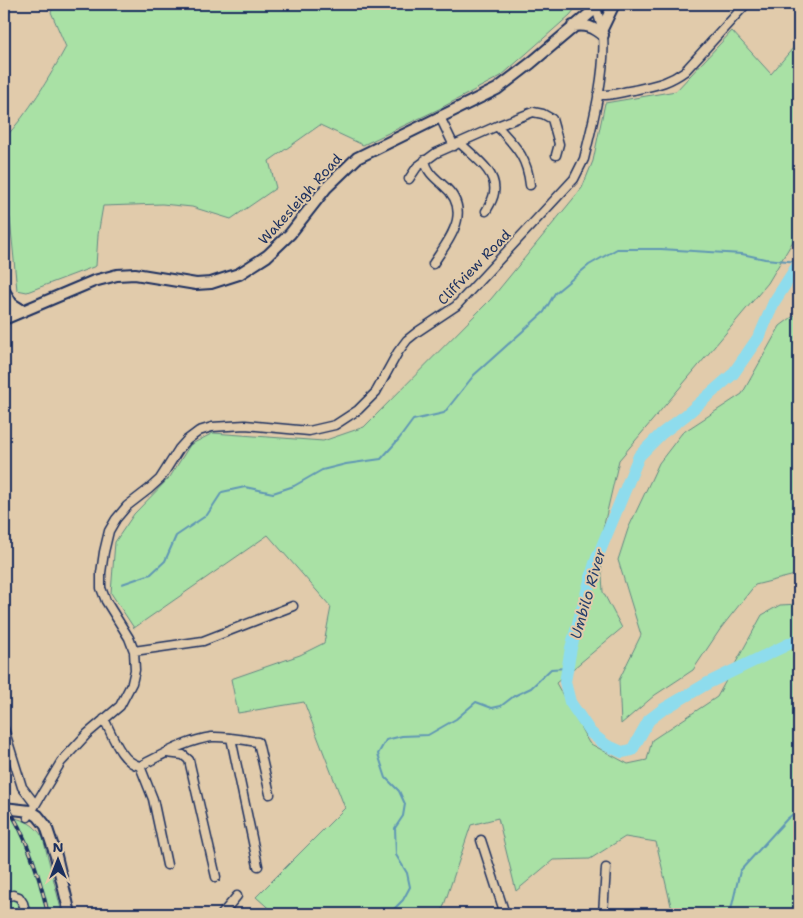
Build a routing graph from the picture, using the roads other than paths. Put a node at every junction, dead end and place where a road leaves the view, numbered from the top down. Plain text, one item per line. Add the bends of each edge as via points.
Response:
1 (614, 4) edge
2 (746, 4) edge
3 (595, 7) edge
4 (573, 26) junction
5 (602, 32) junction
6 (598, 96) junction
7 (440, 117) junction
8 (497, 126) junction
9 (457, 145) junction
10 (556, 155) dead end
11 (424, 160) junction
12 (409, 179) dead end
13 (530, 185) dead end
14 (486, 211) dead end
15 (433, 264) dead end
16 (4, 291) edge
17 (4, 298) edge
18 (22, 311) junction
19 (7, 318) edge
20 (293, 606) dead end
21 (134, 651) junction
22 (104, 719) junction
23 (4, 729) edge
24 (231, 738) junction
25 (167, 753) junction
26 (140, 766) junction
27 (270, 794) dead end
28 (4, 809) edge
29 (31, 811) junction
30 (481, 840) dead end
31 (167, 865) dead end
32 (258, 866) dead end
33 (606, 868) dead end
34 (216, 877) dead end
35 (237, 896) dead end
36 (4, 897) edge
37 (26, 914) edge
38 (70, 914) edge
39 (222, 914) edge
40 (505, 914) edge
41 (603, 914) edge

1 - 5 main road
2 - 6 street via 676,78 664,84 612,96
3 - 4 main road, Wakesleigh Road
3 - 5 street, Cliffview Road
4 - 5 main road via 585,25
4 - 7 main road, Wakesleigh Road via 497,89
5 - 6 street, Cliffview Road
6 - 21 street, Cliffview Road via 584,159 574,179 456,306 407,340 376,392 358,410 335,425 309,431 245,425 212,427 199,432 179,449 160,479 116,519 104,552 101,588
7 - 9 street
7 - 18 main road, Wakesleigh Road via 357,158 326,188 290,234 267,256 239,274 196,284 135,274 117,275 94,281
8 - 9 street
8 - 10 street via 528,113 543,114 554,123 559,144
8 - 13 street via 524,157
9 - 11 street
9 - 14 street via 484,166 492,178 494,194
11 - 12 street
11 - 15 street via 428,171 454,195 458,207 457,225
16 - 18 main road via 12,304
17 - 19 street
18 - 19 main road, Wakesleigh Road
20 - 21 street via 202,641
21 - 22 street, Cliffview Road via 135,670 130,690 120,706
22 - 26 street via 124,755
22 - 29 street, Cliffview Road via 61,762
23 - 29 street
24 - 25 street via 210,737
24 - 27 street via 258,742
24 - 32 street
25 - 26 street
25 - 34 street via 183,755 189,760
26 - 31 street via 153,798
28 - 29 main road
29 - 38 main road via 51,842
30 - 40 street
33 - 41 street
35 - 39 street
36 - 37 street via 19,897

